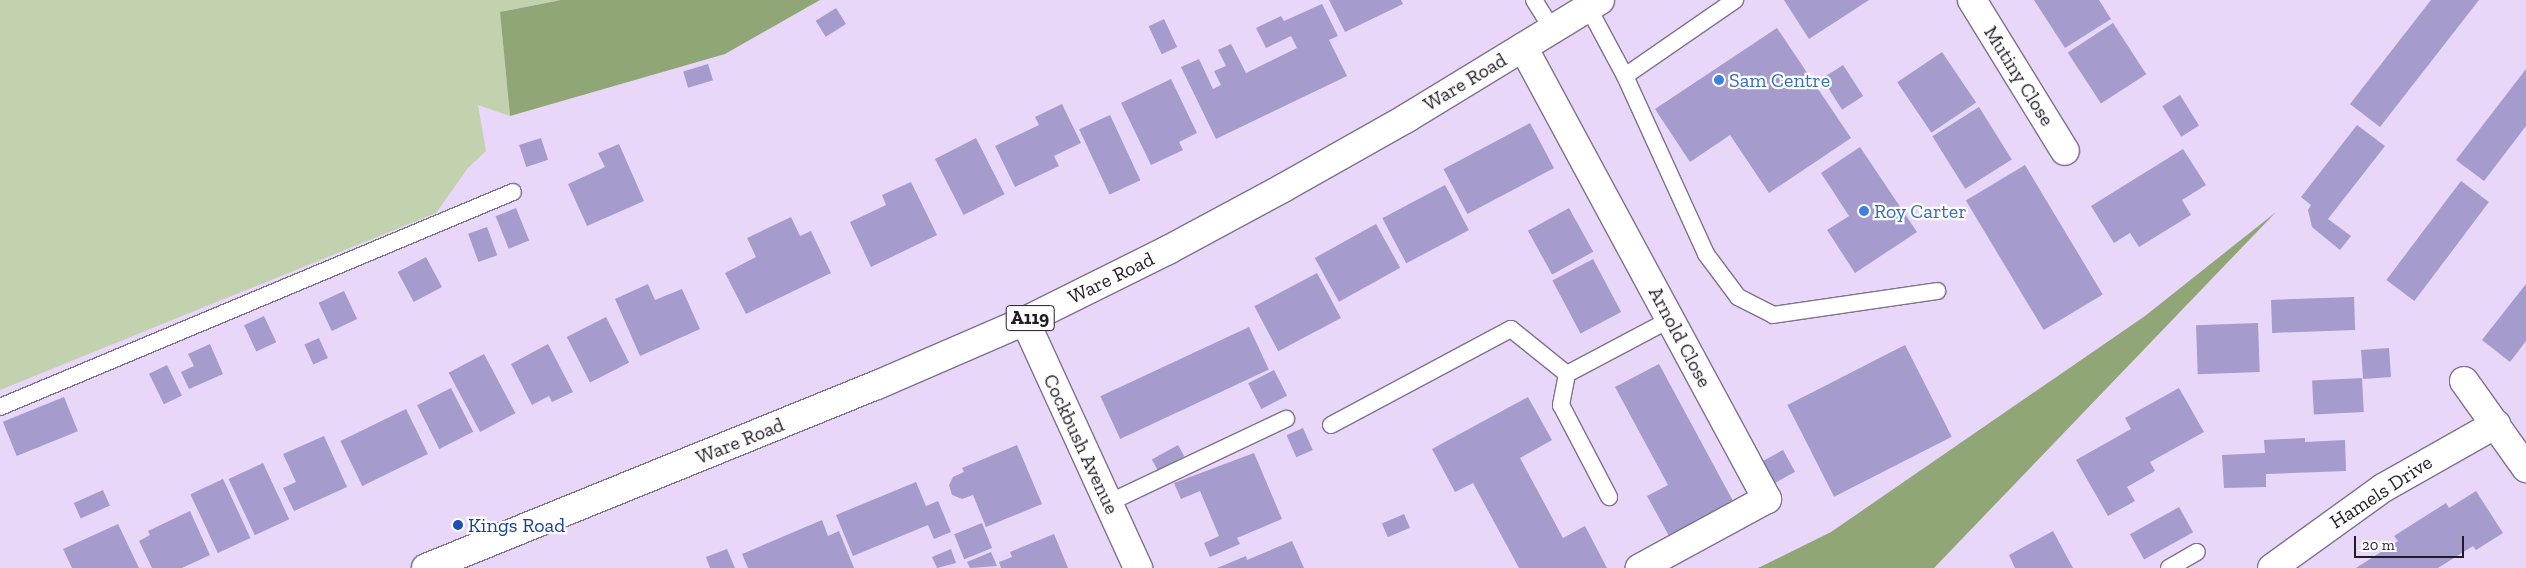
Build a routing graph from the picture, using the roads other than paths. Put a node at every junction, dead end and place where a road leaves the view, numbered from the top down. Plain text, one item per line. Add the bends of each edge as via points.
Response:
1 (1534, 0) edge
2 (1736, 0) edge
3 (1972, 0) edge
4 (1594, 4) edge
5 (1552, 29) junction
6 (1523, 47) junction
7 (1624, 76) junction
8 (2065, 151) dead end
9 (513, 192) dead end
10 (1937, 291) dead end
11 (1671, 319) junction
12 (1025, 321) junction
13 (1567, 374) junction
14 (2464, 381) dead end
15 (0, 407) edge
16 (1286, 419) dead end
17 (2496, 424) junction
18 (1331, 425) dead end
19 (2525, 465) edge
20 (1609, 497) dead end
21 (1108, 503) junction
22 (2198, 552) dead end
23 (426, 568) edge
24 (1138, 568) edge
25 (1640, 568) edge
26 (2170, 568) edge
27 (2272, 568) edge

1 - 5 lane
2 - 7 lane
3 - 8 street, Mutiny Close
4 - 5 street, Ware Road / A119
4 - 7 lane
5 - 6 street, Ware Road / A119
6 - 11 street, Arnold Close
6 - 12 street, Ware Road / A119 via 1275,192
7 - 10 lane via 1706,254 1738,297 1773,314
9 - 15 lane
11 - 13 lane
11 - 25 street, Arnold Close via 1767,500
12 - 21 street, Cockbush Avenue
12 - 23 street, Ware Road / A119 via 877,385
13 - 18 lane via 1511,329
13 - 20 lane via 1561,406
14 - 17 street
16 - 21 lane
17 - 19 street
17 - 27 street, Hamels Drive via 2383,488
21 - 24 street, Cockbush Avenue
22 - 26 lane

